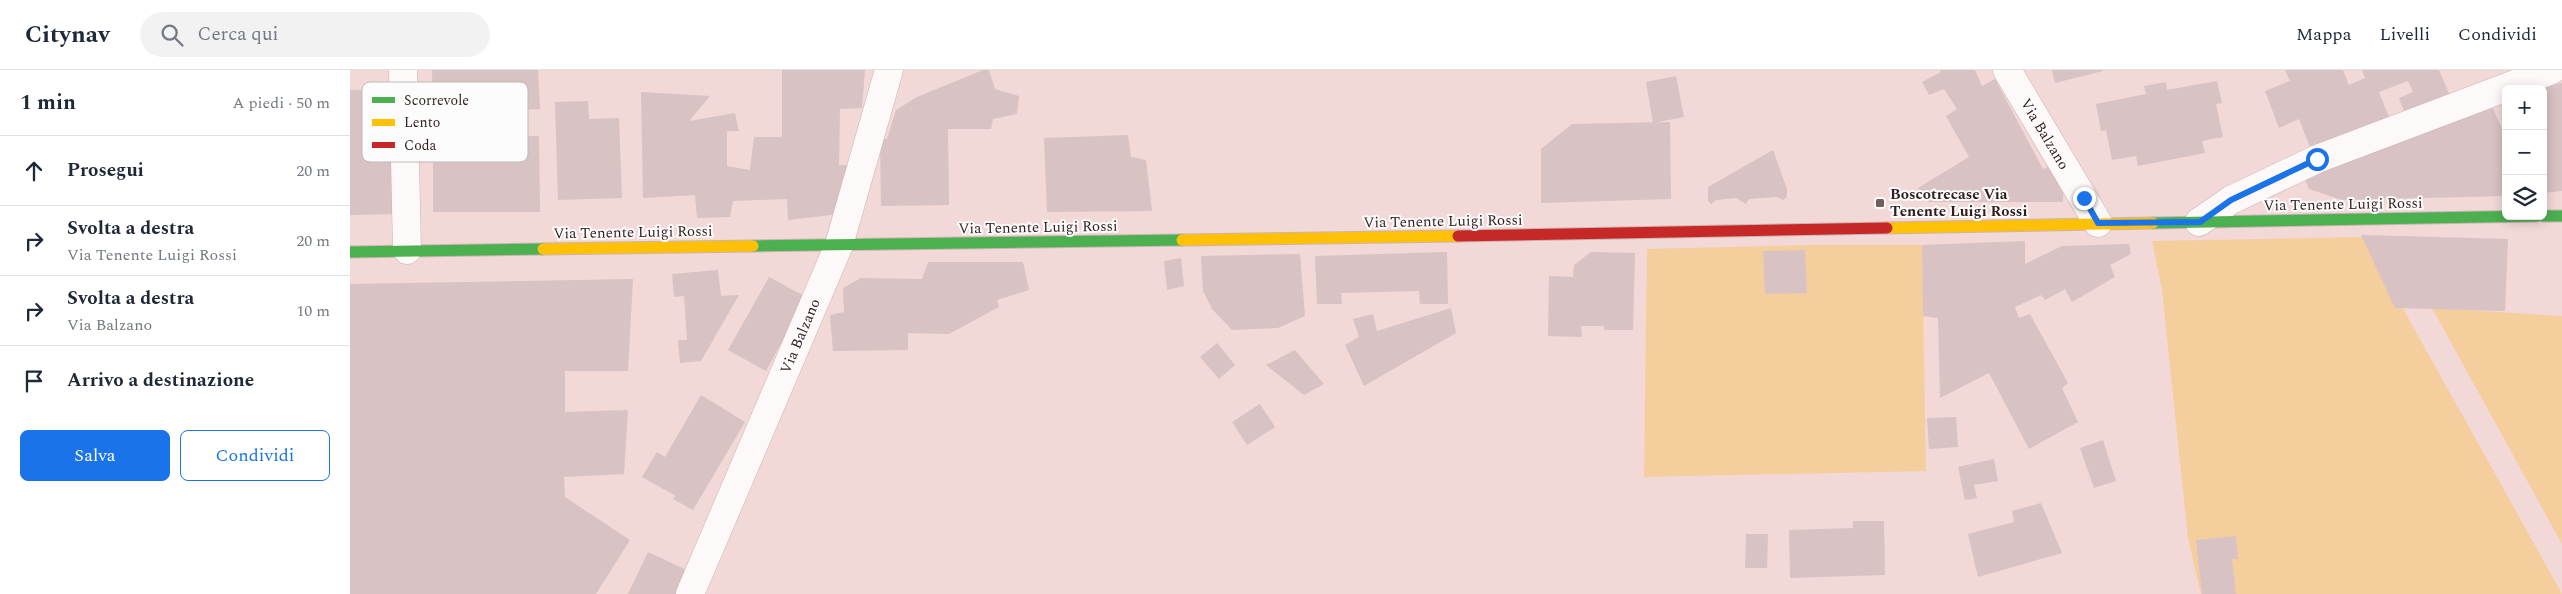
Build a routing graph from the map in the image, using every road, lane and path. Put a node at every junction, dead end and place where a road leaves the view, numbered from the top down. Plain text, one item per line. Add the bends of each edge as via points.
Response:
1 (889, 70) edge
2 (2007, 70) edge
3 (2552, 70) edge
4 (405, 162) edge
5 (2547, 216) edge
6 (2562, 216) edge
7 (2502, 217) edge
8 (2200, 222) junction
9 (2098, 223) junction
10 (839, 244) junction
11 (407, 250) junction
12 (350, 252) edge
13 (690, 594) edge

1 - 10 street, Via Balzano
2 - 9 street, Via Balzano
3 - 8 street via 2317,159 2231,200
4 - 11 street
5 - 6 street
7 - 8 street, Via Tenente Luigi Rossi
8 - 9 street, Via Tenente Luigi Rossi
9 - 10 street, Via Tenente Luigi Rossi via 1413,237
10 - 11 street, Via Tenente Luigi Rossi
10 - 13 street, Via Balzano
11 - 12 street, Via Tenente Luigi Rossi

